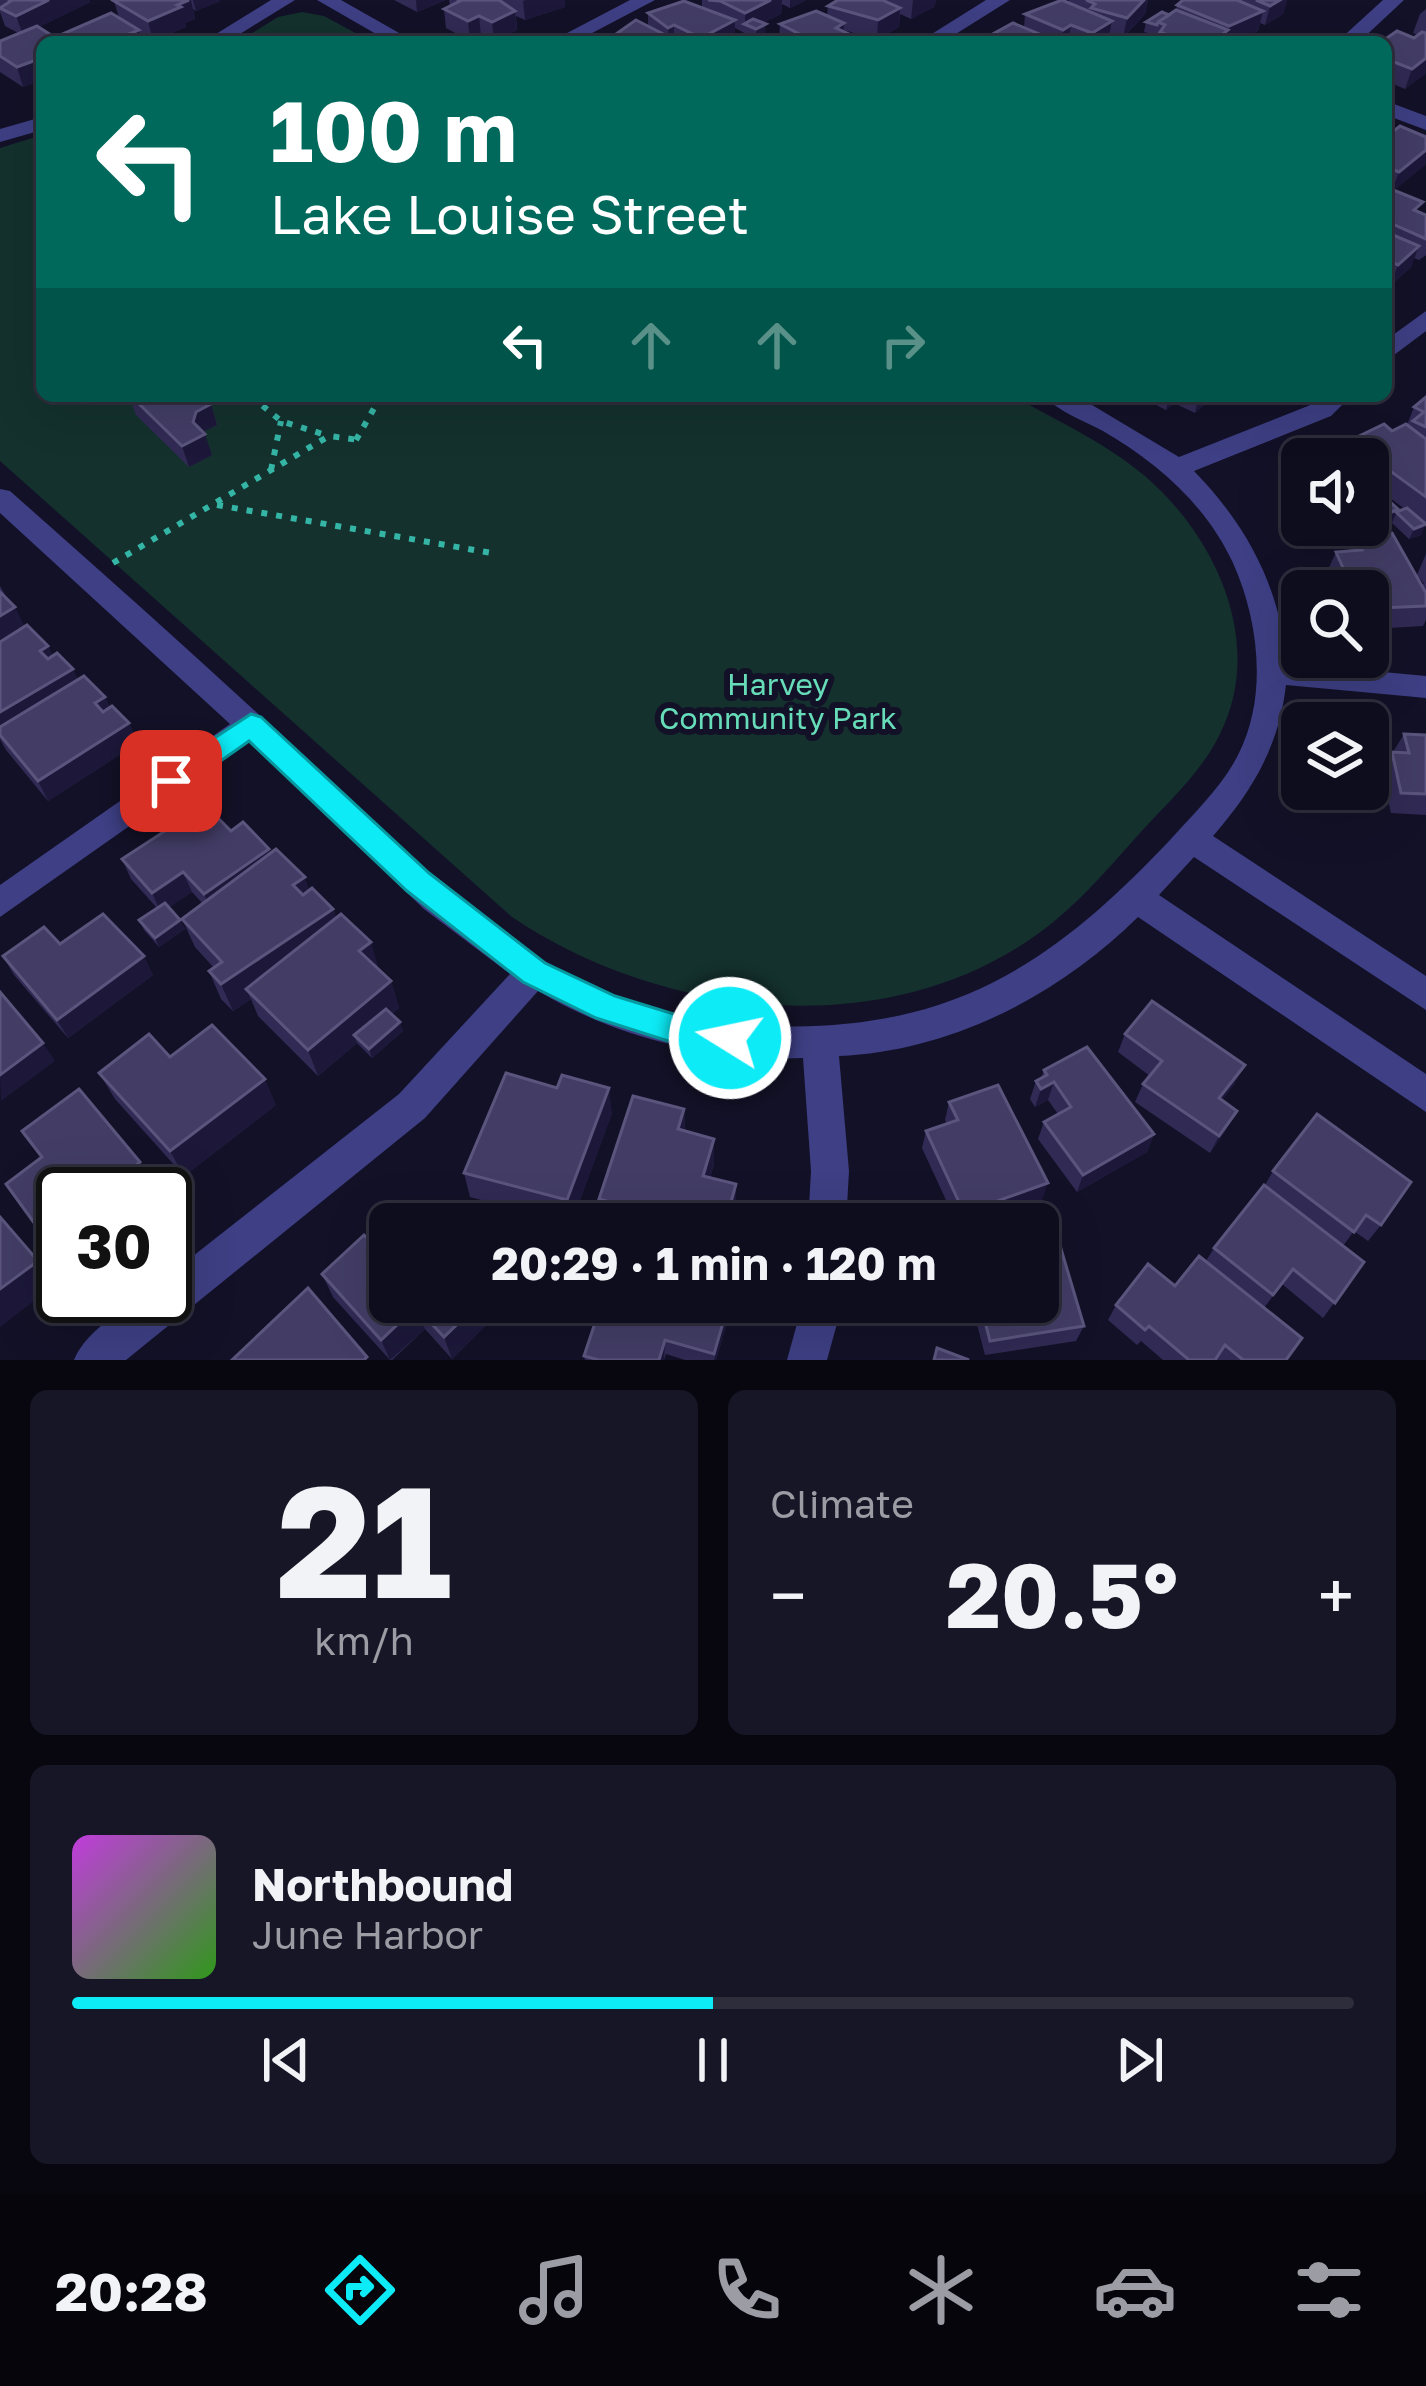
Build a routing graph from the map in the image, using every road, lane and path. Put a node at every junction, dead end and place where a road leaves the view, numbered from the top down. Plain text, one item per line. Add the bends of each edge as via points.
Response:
1 (285, 0) edge
2 (327, 0) edge
3 (645, 0) edge
4 (1000, 0) edge
5 (1394, 0) edge
6 (223, 36) edge
7 (394, 36) edge
8 (572, 36) edge
9 (939, 36) edge
10 (1354, 36) edge
11 (1392, 110) edge
12 (36, 124) edge
13 (1426, 124) edge
14 (4, 130) edge
15 (1426, 318) edge
16 (1392, 348) edge
17 (257, 402) edge
18 (378, 402) edge
19 (1067, 402) edge
20 (1331, 402) edge
21 (281, 421) junction
22 (329, 436) junction
23 (1176, 468) junction
24 (271, 470) junction
25 (0, 498) edge
26 (214, 504) junction
27 (14, 531) edge
28 (497, 554) dead end
29 (90, 578) junction
30 (1275, 673) junction
31 (1426, 687) edge
32 (251, 725) junction
33 (1191, 838) junction
34 (1136, 898) junction
35 (0, 903) edge
36 (534, 972) junction
37 (1426, 994) edge
38 (820, 1044) junction
39 (1426, 1095) edge
40 (828, 1203) edge
41 (817, 1323) edge
42 (94, 1360) edge
43 (807, 1360) edge

1 - 6 street
2 - 7 street
3 - 8 street
4 - 9 street
5 - 10 street
11 - 13 street
12 - 14 street
15 - 16 street
17 - 21 path
18 - 22 path via 358,440
19 - 23 street
20 - 23 street
21 - 22 path
21 - 24 path
22 - 24 path
23 - 30 street via 1248,564
24 - 26 path
25 - 27 street
26 - 28 path
26 - 29 path
27 - 29 street
29 - 32 street
30 - 31 street
30 - 33 street via 1254,754
32 - 35 street
32 - 36 street via 418,882
33 - 34 street
33 - 37 street
34 - 38 street via 1071,956 998,999 910,1029
34 - 39 street
36 - 38 street via 608,1008 690,1034
36 - 42 street via 412,1106
38 - 40 street
41 - 43 street

